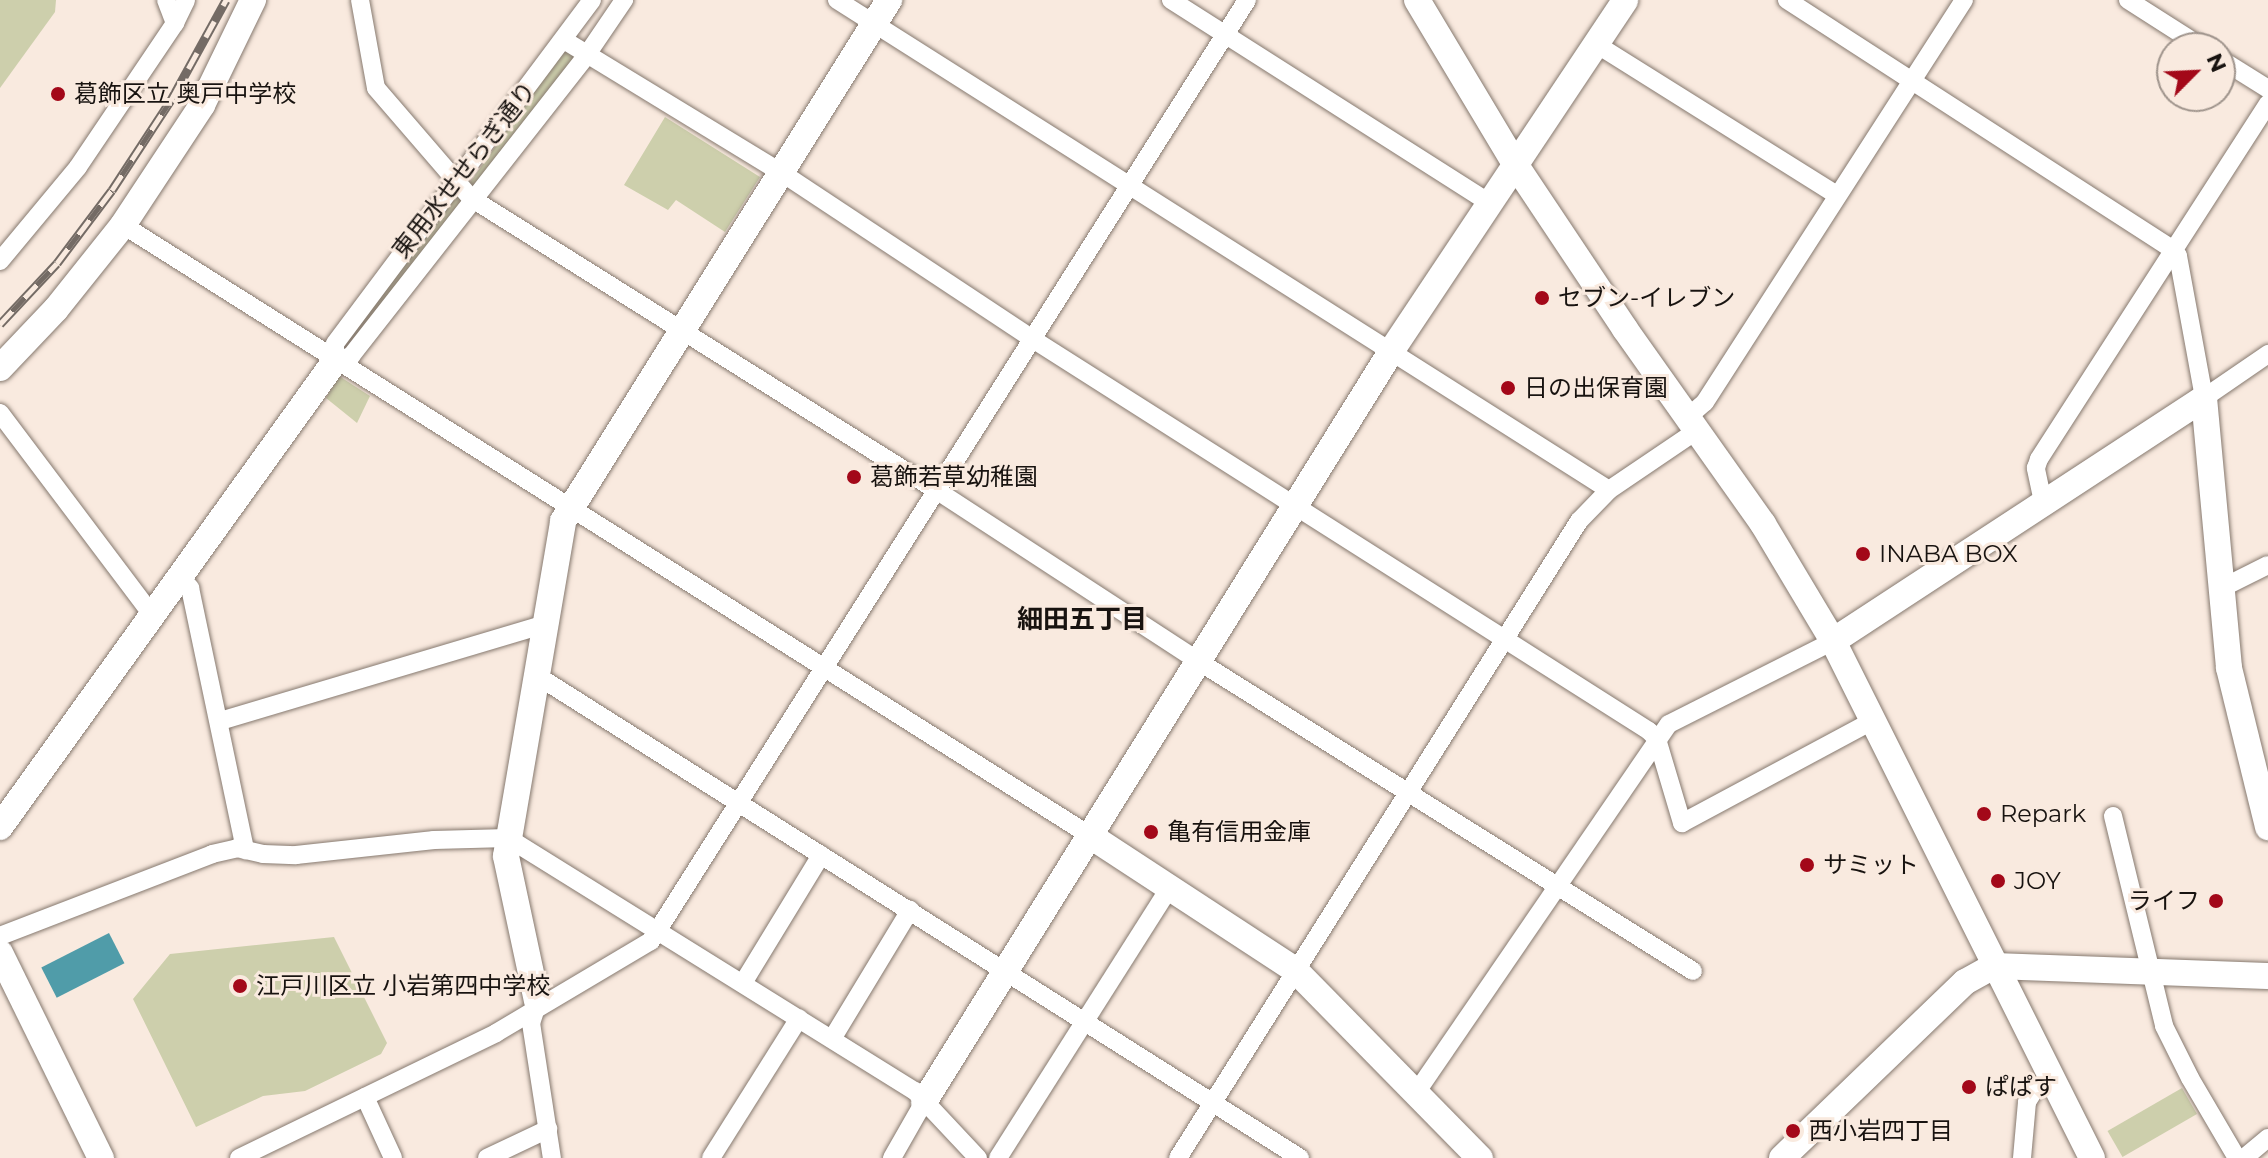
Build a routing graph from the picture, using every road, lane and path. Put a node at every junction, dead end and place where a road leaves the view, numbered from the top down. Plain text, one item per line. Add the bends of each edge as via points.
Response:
1 (166, 0) edge
2 (186, 0) edge
3 (253, 0) edge
4 (360, 0) edge
5 (592, 0) edge
6 (624, 0) edge
7 (837, 0) edge
8 (889, 0) edge
9 (1171, 0) edge
10 (1247, 0) edge
11 (1417, 0) edge
12 (1625, 0) edge
13 (1787, 0) edge
14 (1964, 0) edge
15 (2128, 0) edge
16 (175, 23) junction
17 (874, 23) junction
18 (2178, 32) edge
19 (1225, 35) junction
20 (564, 40) junction
21 (1596, 44) junction
22 (586, 56) junction
23 (2236, 69) edge
24 (1913, 81) junction
25 (2268, 89) edge
26 (2268, 103) edge
27 (1515, 164) junction
28 (779, 171) junction
29 (456, 178) junction
30 (1129, 186) junction
31 (1837, 195) junction
32 (471, 198) junction
33 (1490, 203) junction
34 (123, 225) junction
35 (2174, 250) junction
36 (0, 261) edge
37 (680, 329) junction
38 (1031, 338) junction
39 (1392, 350) junction
40 (2268, 354) edge
41 (335, 361) junction
42 (0, 368) edge
43 (2204, 398) junction
44 (0, 413) edge
45 (1694, 423) junction
46 (936, 490) junction
47 (1609, 490) junction
48 (2043, 502) junction
49 (1297, 505) junction
50 (569, 508) junction
51 (2268, 565) edge
52 (180, 576) junction
53 (2222, 588) junction
54 (152, 615) junction
55 (545, 624) junction
56 (1505, 638) junction
57 (1833, 641) junction
58 (1198, 661) junction
59 (823, 667) junction
60 (536, 675) junction
61 (220, 721) junction
62 (1872, 721) junction
63 (1657, 739) junction
64 (1409, 793) junction
65 (738, 804) junction
66 (2113, 816) dead end
67 (0, 827) edge
68 (2268, 827) edge
69 (1089, 835) junction
70 (508, 838) junction
71 (245, 850) junction
72 (821, 855) junction
73 (1557, 887) junction
74 (1169, 889) junction
75 (910, 910) junction
76 (658, 931) junction
77 (0, 936) edge
78 (0, 953) edge
79 (1994, 966) junction
80 (1295, 970) junction
81 (1006, 971) junction
82 (1693, 971) dead end
83 (2151, 972) junction
84 (2268, 976) edge
85 (743, 983) junction
86 (536, 1006) junction
87 (799, 1018) junction
88 (1084, 1021) junction
89 (832, 1039) junction
90 (2051, 1078) junction
91 (1416, 1093) junction
92 (365, 1097) junction
93 (924, 1102) junction
94 (1212, 1105) junction
95 (548, 1129) junction
96 (2268, 1138) edge
97 (101, 1158) edge
98 (239, 1158) edge
99 (393, 1158) edge
100 (487, 1158) edge
101 (552, 1158) edge
102 (711, 1158) edge
103 (892, 1158) edge
104 (978, 1158) edge
105 (998, 1158) edge
106 (1178, 1158) edge
107 (1300, 1158) edge
108 (1480, 1158) edge
109 (1782, 1158) edge
110 (2022, 1158) edge
111 (2092, 1158) edge
112 (2237, 1158) edge
113 (2244, 1158) edge

1 - 16 street
2 - 16 street
3 - 34 street via 202,105
4 - 29 street via 376,88
5 - 20 street
6 - 22 street, 東用水せせらぎ通り
7 - 17 street
8 - 17 street
9 - 19 street
10 - 19 street
11 - 27 street
12 - 21 street
13 - 24 street
14 - 24 street
15 - 18 street
16 - 36 street via 78,167
17 - 28 street
17 - 30 street
19 - 30 street
19 - 33 street
20 - 22 street
20 - 29 street
21 - 27 street
21 - 31 street
22 - 28 street
22 - 32 street, 東用水せせらぎ通り
23 - 25 street
24 - 31 street
24 - 35 street
26 - 35 street
27 - 33 street
27 - 45 street
28 - 37 street
28 - 38 street
29 - 32 street
29 - 41 street via 335,344
30 - 38 street
30 - 39 street
31 - 45 street
32 - 37 street
32 - 41 street, 東用水せせらぎ通り via 351,356
33 - 39 street
34 - 41 street
34 - 42 street
35 - 43 street
35 - 48 street via 2039,459
37 - 46 street
37 - 50 street
38 - 46 street
38 - 49 street
39 - 47 street
39 - 49 street
40 - 43 street
41 - 50 street
41 - 52 street
43 - 48 street
43 - 53 street
44 - 54 street
45 - 47 street
45 - 57 street
46 - 58 street
46 - 59 street
47 - 56 street via 1579,521
48 - 57 street
49 - 56 street
49 - 58 street
50 - 55 street
50 - 59 street
51 - 53 street
52 - 54 street
52 - 61 street via 190,588
53 - 68 street via 2229,668
54 - 67 street
55 - 60 street
55 - 61 street
56 - 63 street
56 - 64 street
57 - 62 street
57 - 63 street via 1669,724
58 - 64 street
58 - 69 street
59 - 65 street
59 - 69 street
60 - 65 street
60 - 70 street
61 - 71 street
62 - 63 street via 1682,823
62 - 79 street
63 - 73 street
64 - 73 street
64 - 80 street
65 - 72 street
65 - 76 street
66 - 83 street
69 - 74 street
69 - 81 street
70 - 71 street via 296,855
70 - 76 street
70 - 86 street via 506,856
71 - 77 street via 212,854
72 - 75 street
72 - 85 street
73 - 82 street
73 - 91 street
74 - 80 street
74 - 88 street
75 - 81 street
75 - 89 street
76 - 85 street
76 - 86 street via 651,941
78 - 97 street
79 - 83 street
79 - 90 street
79 - 109 street via 1965,982
80 - 91 street
80 - 94 street
81 - 88 street
81 - 93 street
83 - 84 street
83 - 112 street via 2175,1050
85 - 87 street
86 - 92 street
86 - 95 street via 531,1023
87 - 89 street
87 - 102 street
88 - 94 street
88 - 105 street
89 - 93 street
90 - 110 street via 2027,1102
90 - 111 street
91 - 108 street
92 - 98 street
92 - 99 street
93 - 103 street
93 - 104 street
94 - 106 street
94 - 107 street
95 - 100 street
95 - 101 street
96 - 113 street

